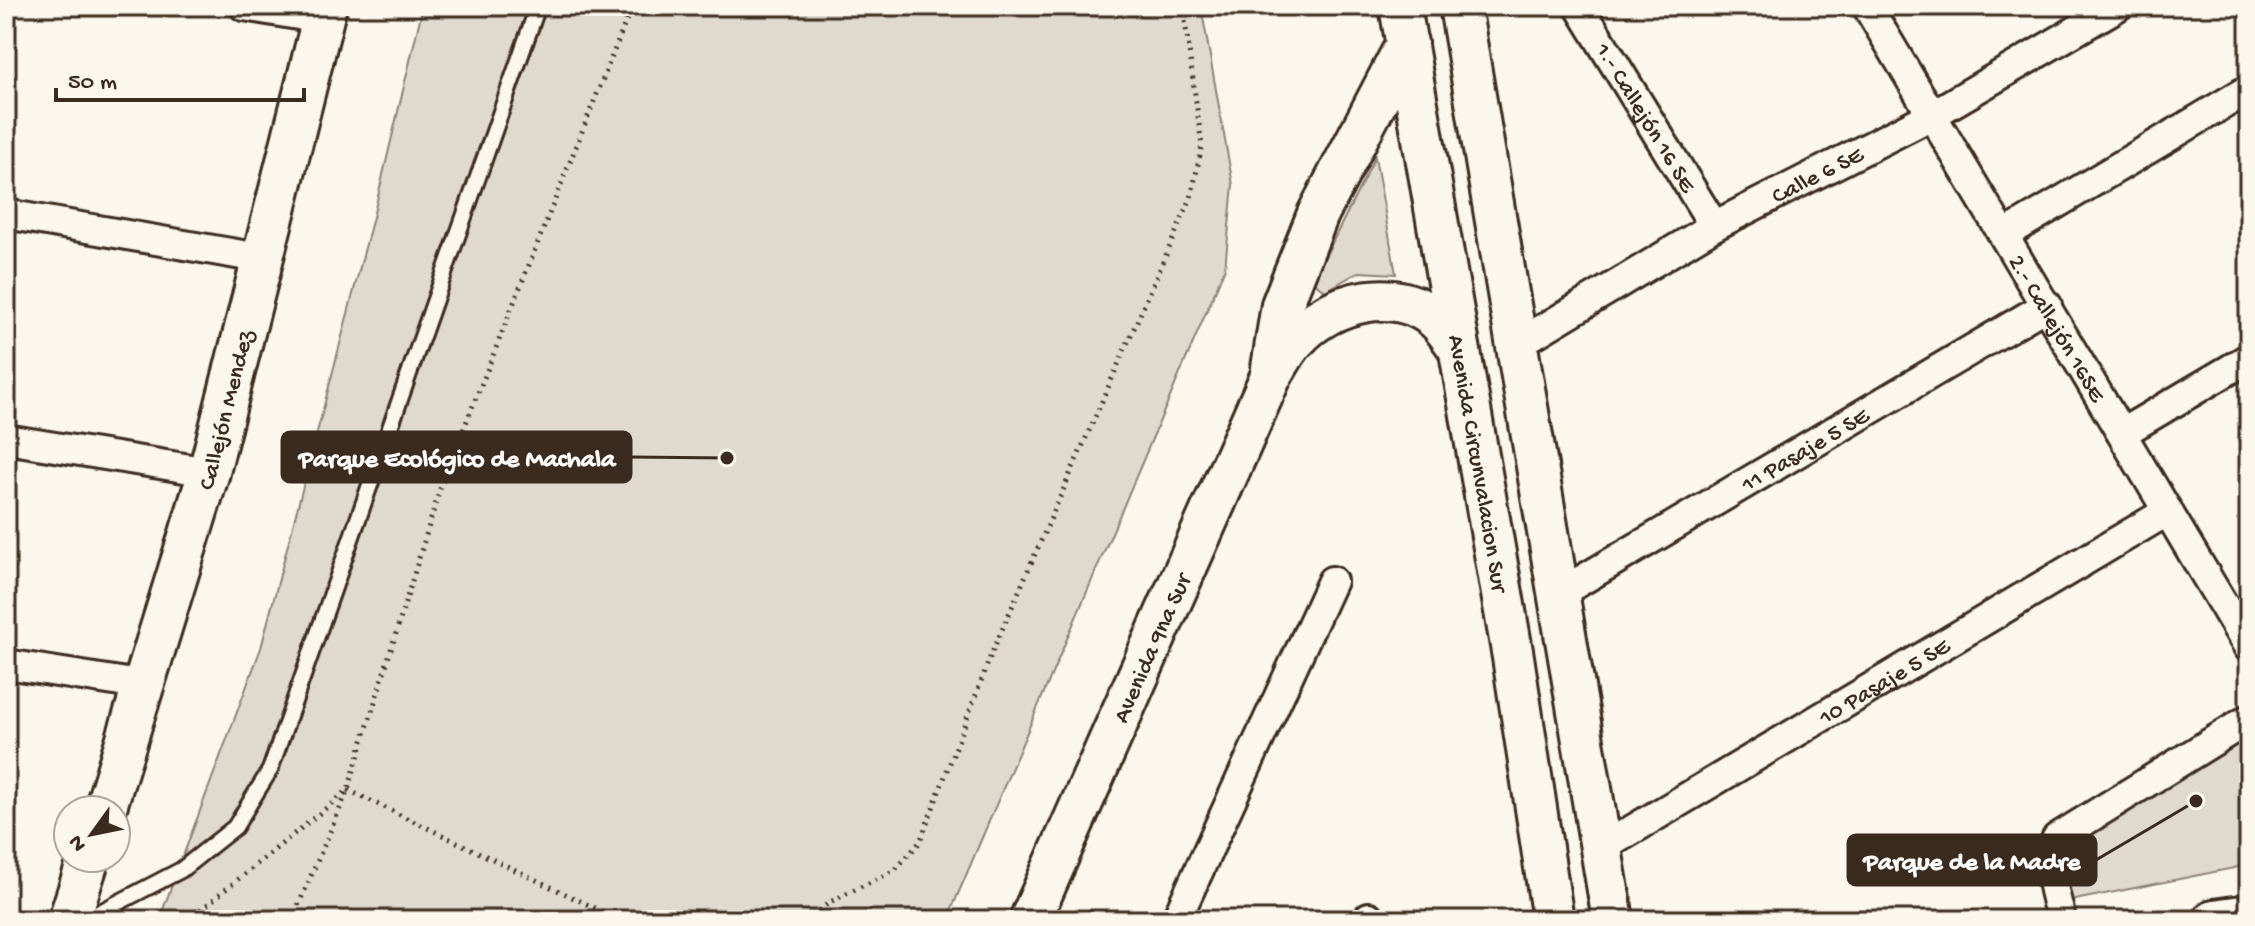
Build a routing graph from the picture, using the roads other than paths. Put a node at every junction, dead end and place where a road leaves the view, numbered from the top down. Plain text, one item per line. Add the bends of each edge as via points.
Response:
1 (244, 6) edge
2 (538, 6) edge
3 (1460, 6) edge
4 (1579, 6) edge
5 (1867, 6) edge
6 (2118, 6) edge
7 (324, 13) edge
8 (1404, 24) edge
9 (2249, 89) edge
10 (1932, 115) junction
11 (6, 214) edge
12 (1714, 226) junction
13 (2004, 235) junction
14 (265, 259) junction
15 (2047, 305) junction
16 (1518, 344) junction
17 (1459, 348) junction
18 (2249, 358) edge
19 (1271, 376) junction
20 (2122, 433) junction
21 (6, 439) edge
22 (209, 472) junction
23 (2168, 511) junction
24 (1332, 581) dead end
25 (1560, 593) junction
26 (2249, 648) edge
27 (6, 664) edge
28 (146, 686) junction
29 (2249, 719) edge
30 (110, 794) edge
31 (84, 874) edge
32 (1606, 884) edge
33 (1551, 907) edge
34 (2249, 915) edge
35 (69, 920) edge
36 (85, 920) edge
37 (1030, 920) edge
38 (1176, 920) edge
39 (2061, 920) edge
40 (2214, 920) edge

1 - 7 street
2 - 36 lane via 270,770 235,827 181,870
3 - 16 street
4 - 12 street, 1.- Callejón 16 SE
5 - 10 street, 2.- Callejón 16SE
6 - 10 street, Calle 6 SE
7 - 14 street, Callejón Mendez
8 - 17 street, Avenida Circunvalacion Sur
8 - 19 street, Avenida 9na Sur via 1282,305
9 - 13 street
10 - 12 street, Calle 6 SE
10 - 13 street, 2.- Callejón 16SE
11 - 14 street
12 - 16 street, Calle 6 SE
13 - 15 street, 2.- Callejón 16SE
14 - 22 street, Callejón Mendez
15 - 20 street, 2.- Callejón 16SE
15 - 25 street, 11 Pasaje 5 SE
16 - 25 street
17 - 19 street, Avenida 9na Sur via 1439,322 1416,308 1363,300 1318,319 1294,340
17 - 33 street, Avenida Circunvalacion Sur
18 - 20 street
19 - 37 street, Avenida 9na Sur
20 - 23 street, 2.- Callejón 16SE
21 - 22 street
22 - 28 street, Callejón Mendez
23 - 26 street, 2.- Callejón 16SE
23 - 32 street, 10 Pasaje 5 SE
24 - 38 street
25 - 32 street
27 - 28 street
28 - 30 street, Callejón Mendez
29 - 39 street via 2057,838 2049,863
31 - 35 street
32 - 33 street
34 - 40 street

